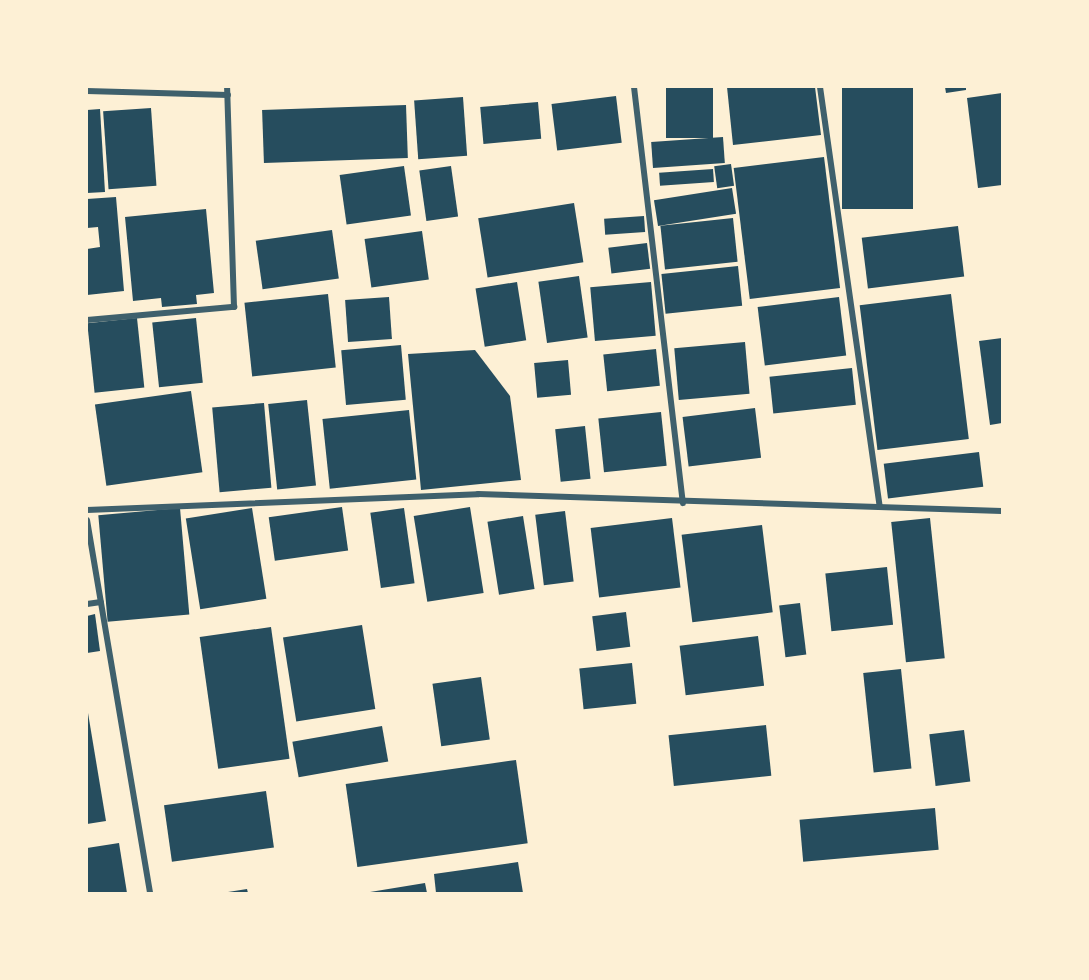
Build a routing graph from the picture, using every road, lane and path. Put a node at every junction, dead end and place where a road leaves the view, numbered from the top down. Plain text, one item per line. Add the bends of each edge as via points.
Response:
1 (227, 87) edge
2 (634, 87) edge
3 (820, 87) edge
4 (87, 91) edge
5 (228, 95) junction
6 (87, 320) edge
7 (683, 502) junction
8 (880, 506) junction
9 (87, 510) edge
10 (1002, 511) edge
11 (87, 520) edge
12 (101, 602) junction
13 (87, 604) edge
14 (150, 893) edge

1 - 5 street
2 - 7 street
3 - 8 street
4 - 5 street
5 - 6 street via 234,307
7 - 8 street
7 - 9 street via 478,494
8 - 10 street
11 - 12 street
12 - 13 street
12 - 14 street

